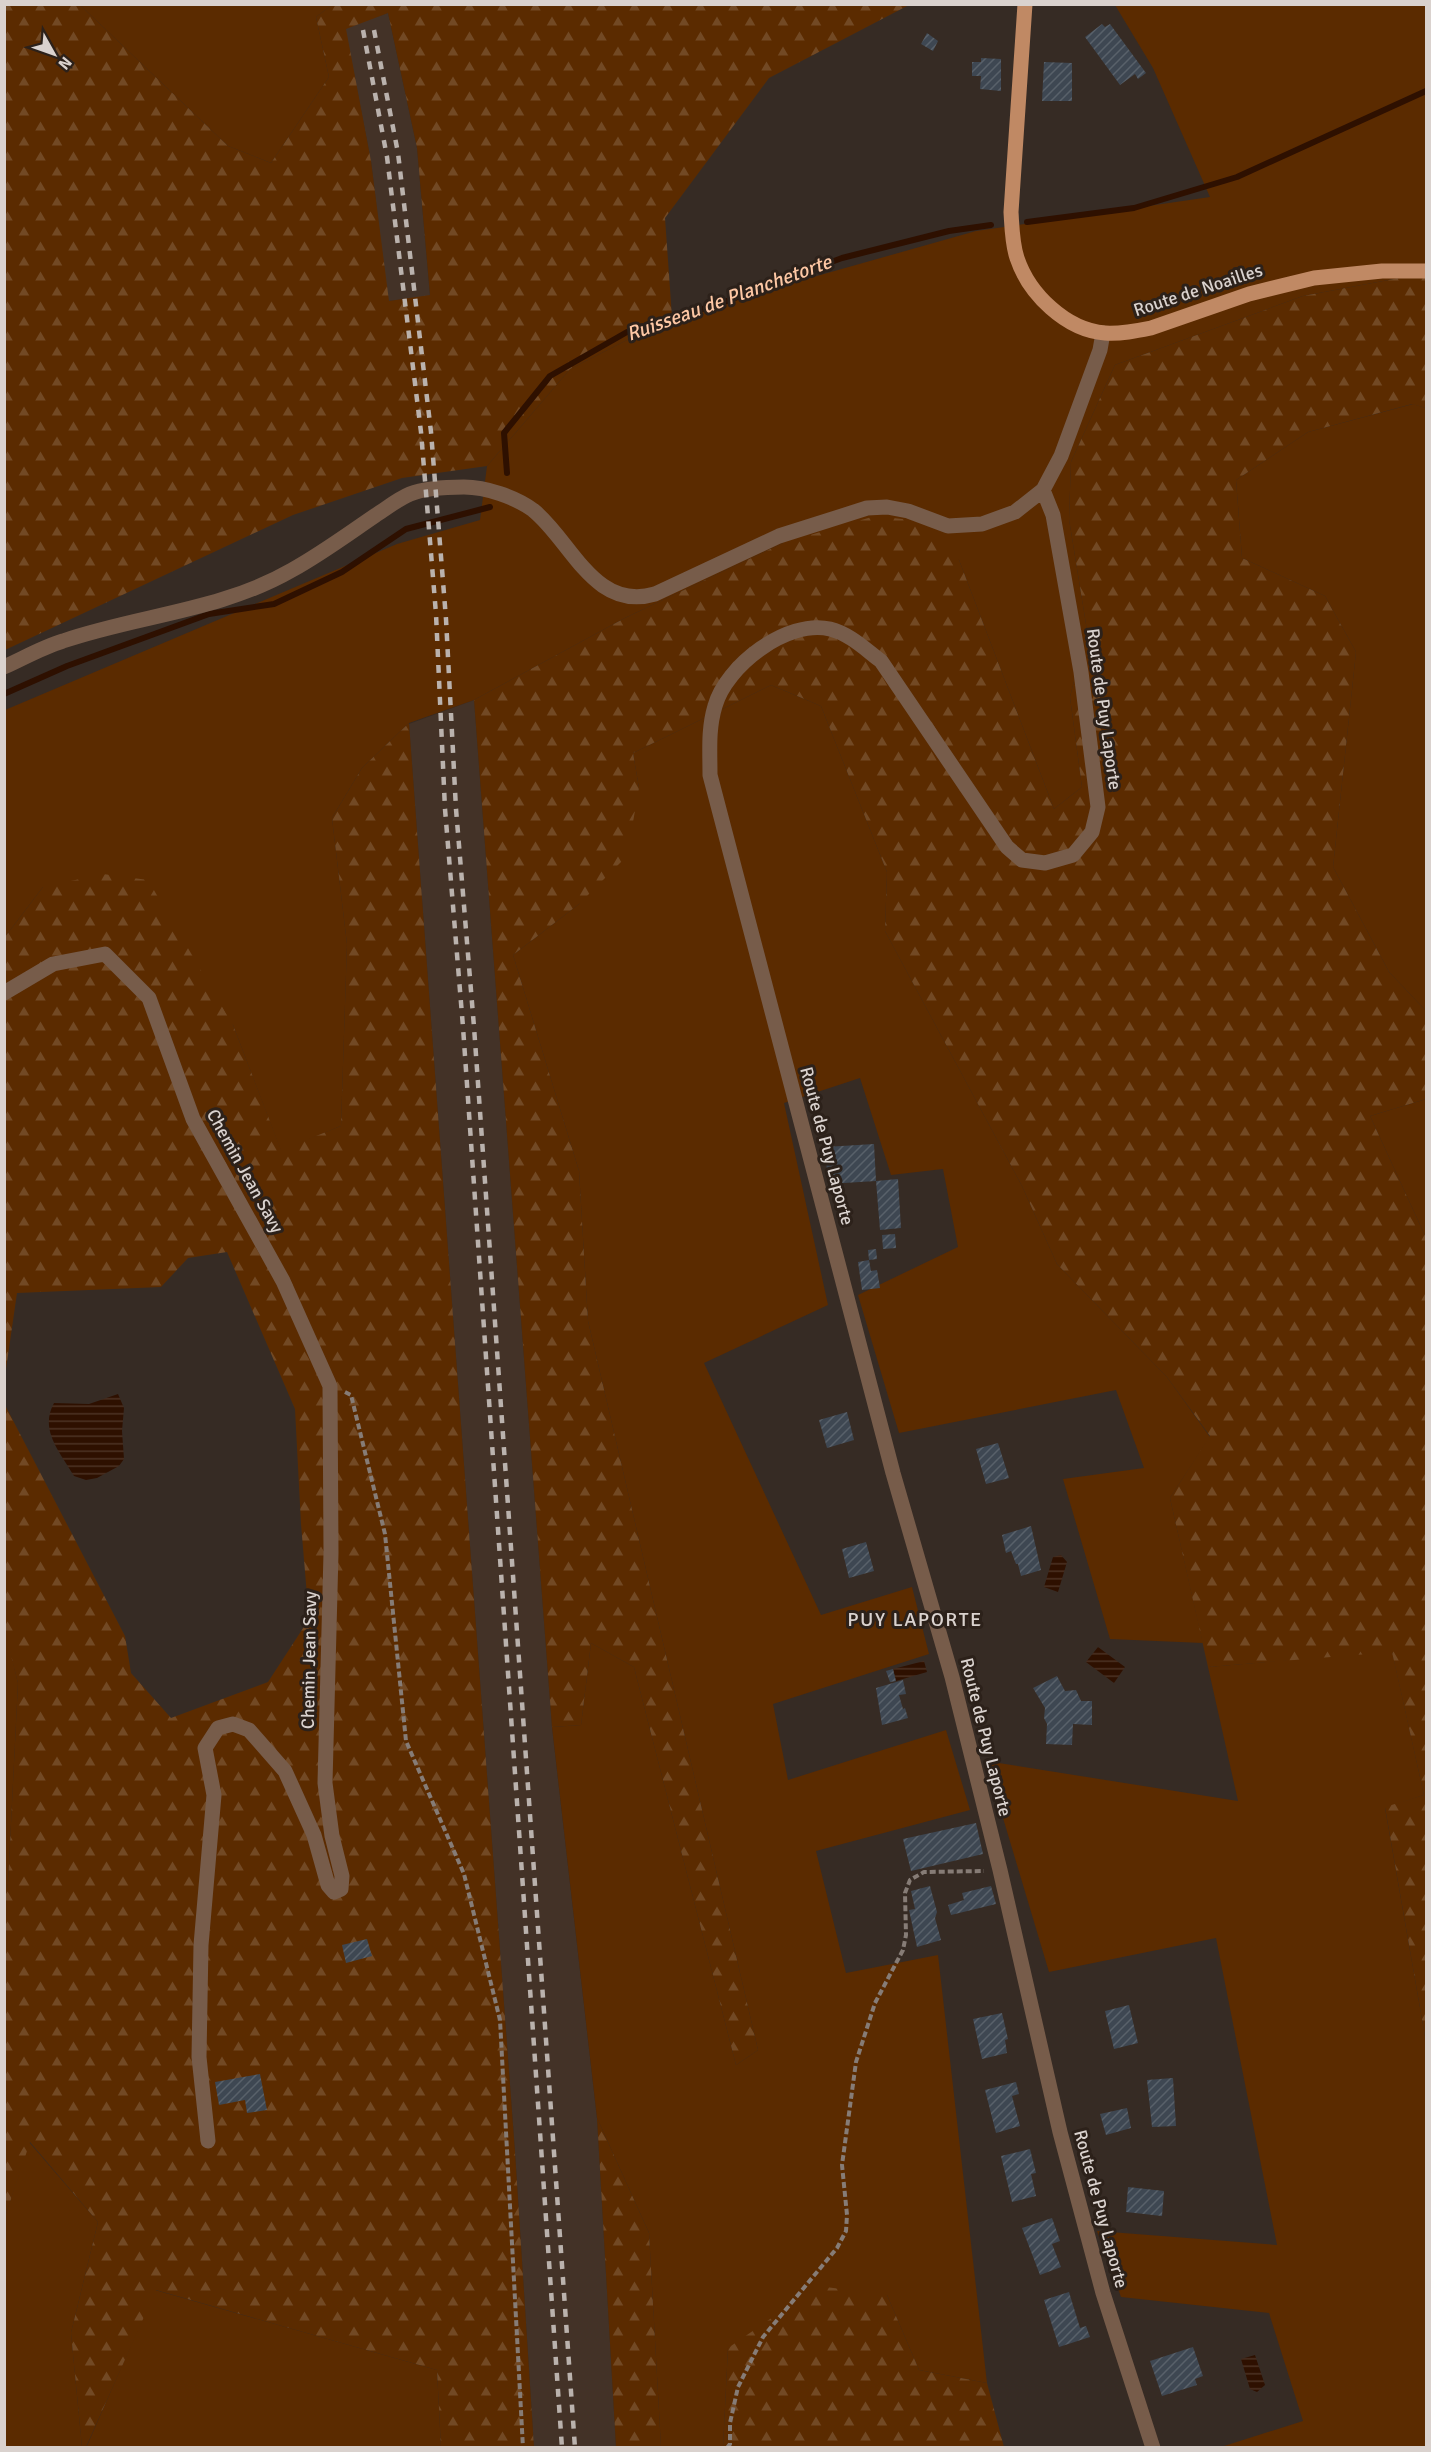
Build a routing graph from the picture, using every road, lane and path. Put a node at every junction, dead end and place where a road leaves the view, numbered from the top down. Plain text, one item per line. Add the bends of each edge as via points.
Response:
1 (1026, 4) edge
2 (1426, 271) edge
3 (1103, 333) junction
4 (1043, 490) junction
5 (4, 667) edge
6 (4, 993) edge
7 (330, 1386) junction
8 (1000, 1870) junction
9 (208, 2141) dead end
10 (523, 2448) edge
11 (727, 2448) edge
12 (1153, 2448) edge

1 - 3 main road, Route de Noailles via 1011,212 1016,256 1042,301 1066,319
2 - 3 main road, Route de Noailles via 1314,278 1249,294 1151,328
3 - 4 street via 1061,456
4 - 5 street via 1015,512 982,524 948,526 908,511 867,508 779,537 642,598 625,597 596,580 533,510 519,502 477,488 425,490 399,500 260,588 62,641
4 - 8 street, Route de Puy Laporte via 1053,515 1081,672 1098,807 1092,832 1073,855 1045,863 1022,860 1007,847 881,661 859,643 828,628 790,633 739,666 725,682 709,732 710,775 893,1473 952,1677
6 - 7 street, Chemin Jean Savy via 53,964 105,954 149,998 193,1119 284,1281
7 - 9 street, Chemin Jean Savy via 331,1553 325,1783 341,1889 334,1892 328,1885 314,1835 285,1771 249,1730 234,1724 218,1728 205,1748 214,1795 201,1945 199,2057
7 - 10 path via 351,1395 385,1534 406,1742 464,1875 500,2020
8 - 11 path via 924,1872 910,1880 905,1893 903,1950 875,2003 856,2062 842,2165 846,2231 837,2248 763,2337 738,2387
8 - 12 street, Route de Puy Laporte via 1060,2132 1103,2293

